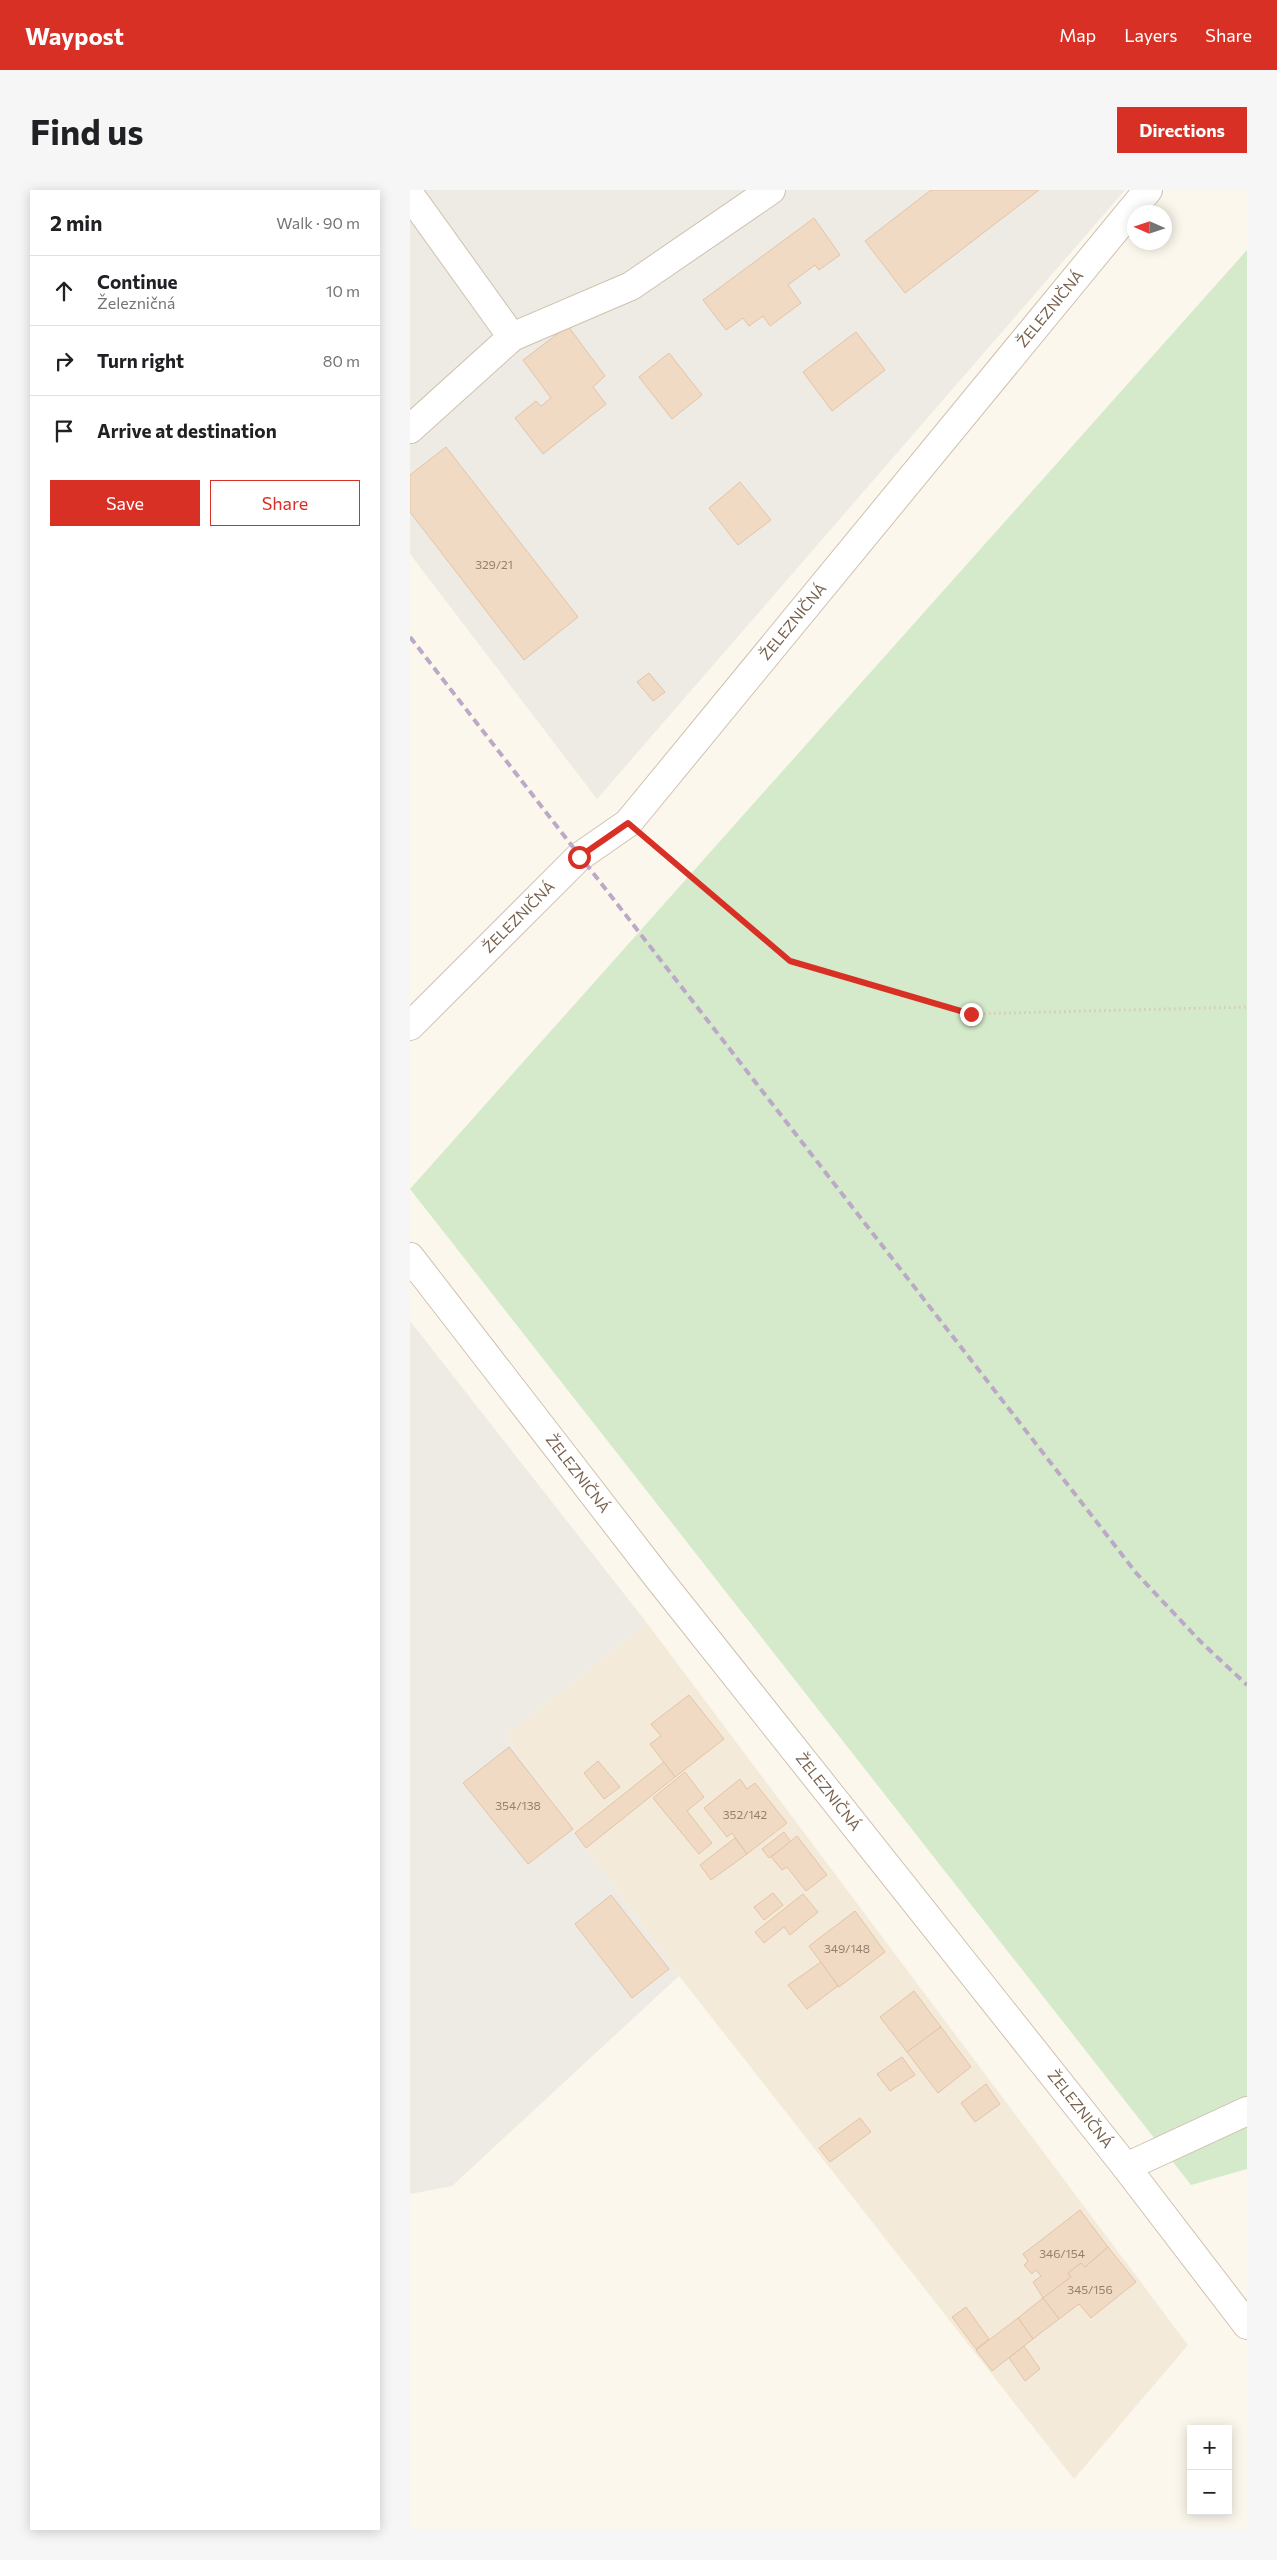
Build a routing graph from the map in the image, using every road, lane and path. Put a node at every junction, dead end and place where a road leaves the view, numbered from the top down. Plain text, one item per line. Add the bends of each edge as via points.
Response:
1 (771, 190) edge
2 (1148, 190) edge
3 (410, 195) edge
4 (512, 337) junction
5 (410, 429) edge
6 (628, 823) junction
7 (1247, 1007) edge
8 (410, 1026) edge
9 (410, 1257) edge
10 (1247, 2111) edge
11 (1126, 2167) junction
12 (1247, 2325) edge

1 - 4 street via 631,286
2 - 6 street, ŽELEZNIČNÁ
3 - 4 street
4 - 5 street
6 - 7 path via 790,961 971,1014
6 - 8 street, ŽELEZNIČNÁ via 579,857
9 - 11 street, ŽELEZNIČNÁ via 659,1579
10 - 11 street
11 - 12 street, ŽELEZNIČNÁ

